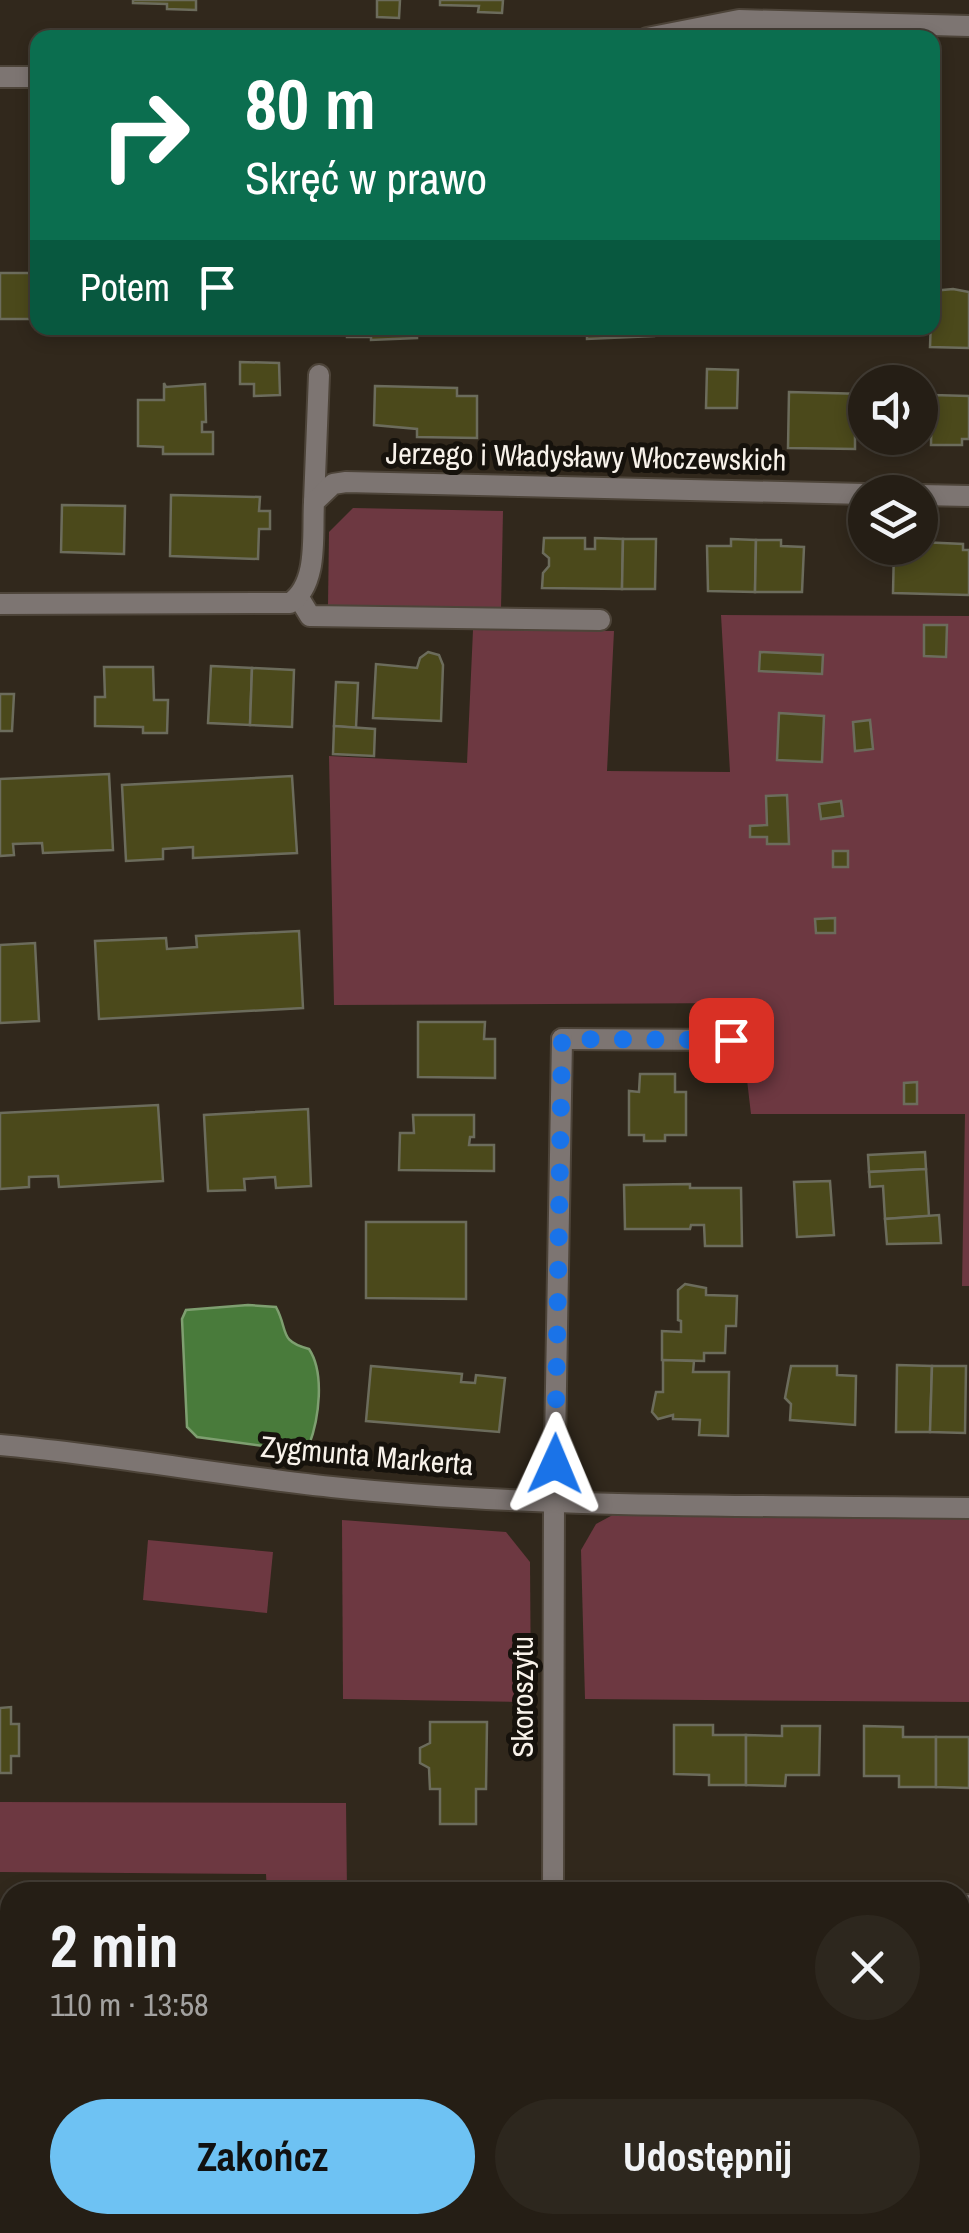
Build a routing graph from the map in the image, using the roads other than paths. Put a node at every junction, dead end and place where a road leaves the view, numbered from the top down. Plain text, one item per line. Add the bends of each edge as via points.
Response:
1 (969, 26) edge
2 (682, 30) edge
3 (0, 77) edge
4 (30, 77) edge
5 (319, 375) dead end
6 (848, 494) edge
7 (938, 495) edge
8 (969, 496) edge
9 (314, 502) junction
10 (299, 598) junction
11 (0, 604) edge
12 (600, 620) dead end
13 (731, 1040) dead end
14 (0, 1445) edge
15 (554, 1502) junction
16 (969, 1508) edge
17 (552, 1882) edge

1 - 2 street via 767,20
3 - 4 street
5 - 9 street
6 - 9 street, Jerzego i Władysławy Włoczewskich via 346,482 333,484
7 - 8 street
9 - 10 street via 309,576
10 - 11 street via 276,605
10 - 12 street via 310,616
13 - 15 street, Skoroszytu via 562,1039
14 - 15 street, Zygmunta Markerta via 332,1487
15 - 16 street, Zygmunta Markerta
15 - 17 street, Skoroszytu

